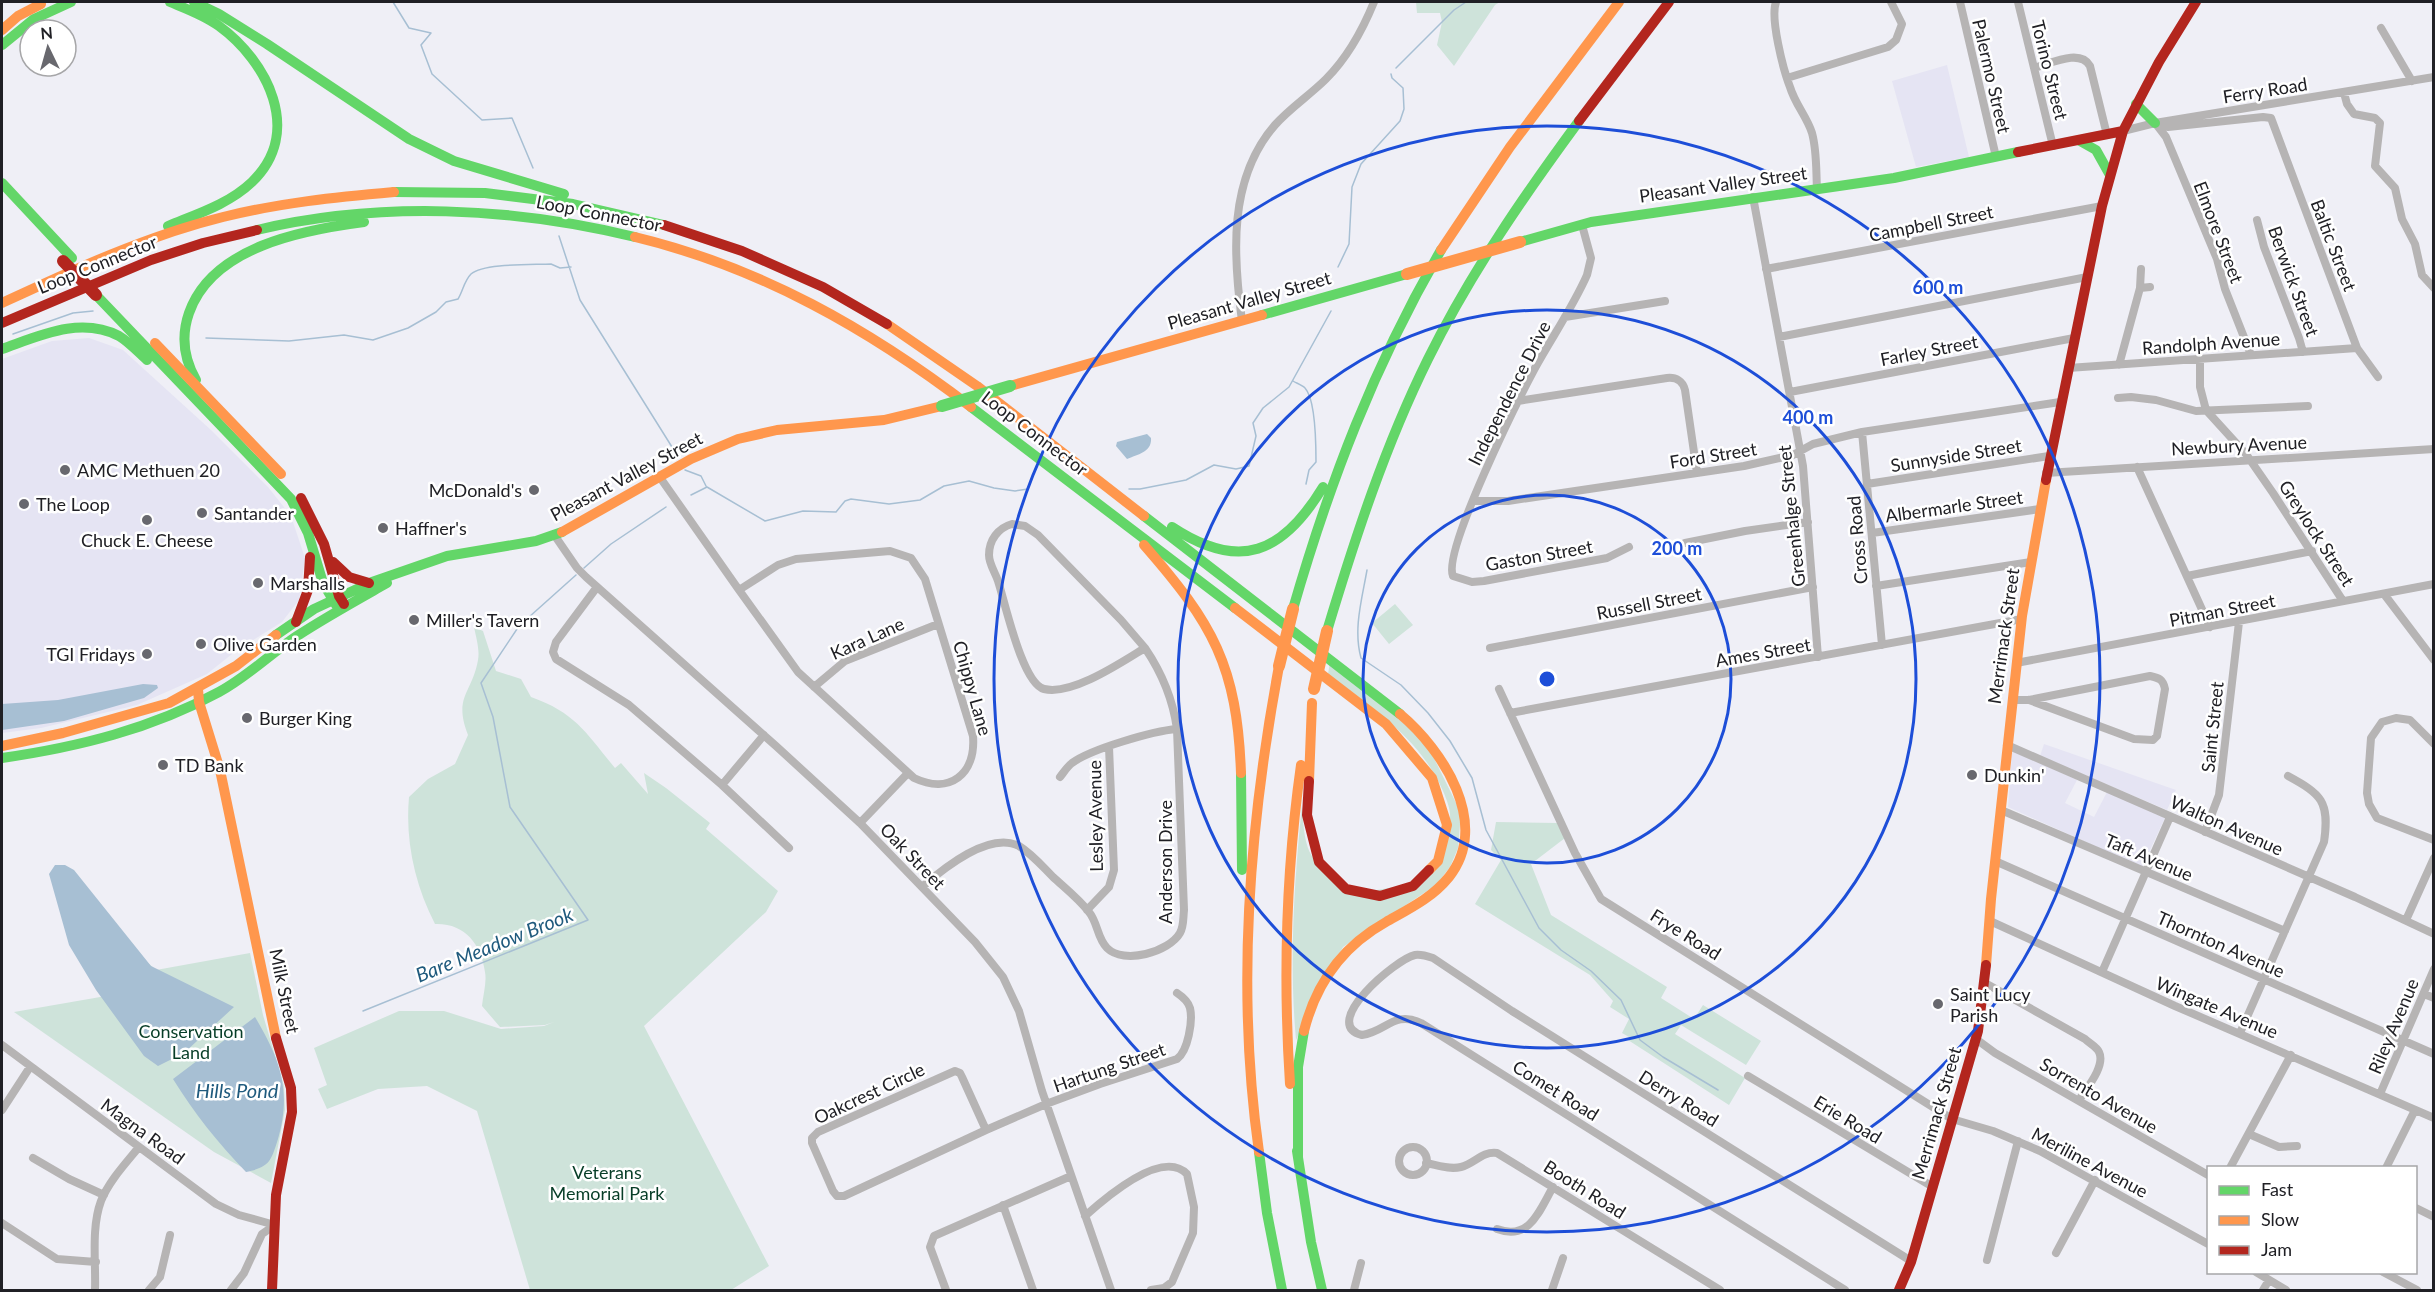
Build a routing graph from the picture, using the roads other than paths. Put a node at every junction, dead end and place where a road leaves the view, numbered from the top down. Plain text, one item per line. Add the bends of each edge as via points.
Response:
1 (46, 2) edge
2 (72, 2) edge
3 (170, 2) edge
4 (194, 2) edge
5 (1374, 2) edge
6 (1619, 2) edge
7 (1669, 2) edge
8 (1776, 2) edge
9 (1891, 2) edge
10 (1960, 2) edge
11 (2018, 2) edge
12 (2196, 2) edge
13 (2381, 28) dead end
14 (2, 30) edge
15 (2, 45) edge
16 (2034, 68) junction
17 (2433, 77) edge
18 (1787, 78) junction
19 (2412, 81) junction
20 (2344, 93) junction
21 (2136, 104) junction
22 (2155, 123) junction
23 (2122, 132) junction
24 (2107, 135) junction
25 (2079, 141) junction
26 (2053, 146) junction
27 (1996, 158) junction
28 (2110, 175) junction
29 (2, 183) edge
30 (1817, 189) junction
31 (2, 197) edge
32 (1753, 197) junction
33 (2102, 206) junction
34 (446, 212) junction
35 (632, 216) junction
36 (2257, 220) dead end
37 (1582, 225) junction
38 (121, 249) junction
39 (68, 259) junction
40 (1766, 269) junction
41 (2141, 269) dead end
42 (2087, 277) junction
43 (2150, 287) dead end
44 (2140, 288) junction
45 (2433, 288) edge
46 (100, 293) junction
47 (1665, 301) dead end
48 (2, 303) edge
49 (1564, 317) junction
50 (1242, 321) junction
51 (2, 323) edge
52 (1779, 337) junction
53 (2074, 338) junction
54 (2357, 348) junction
55 (2, 349) edge
56 (2303, 352) junction
57 (2251, 355) junction
58 (2199, 359) junction
59 (2119, 365) junction
60 (2068, 368) junction
61 (2379, 377) dead end
62 (204, 392) junction
63 (1790, 392) junction
64 (2118, 399) dead end
65 (1518, 401) junction
66 (2060, 402) junction
67 (2308, 406) dead end
68 (204, 408) junction
69 (2206, 410) junction
70 (1862, 432) junction
71 (1348, 440) junction
72 (2433, 449) edge
73 (1801, 450) junction
74 (1066, 456) junction
75 (2049, 456) junction
76 (2249, 459) junction
77 (2137, 467) junction
78 (1697, 473) junction
79 (2046, 473) junction
80 (659, 476) junction
81 (1867, 484) junction
82 (1473, 501) junction
83 (2040, 508) junction
84 (1808, 522) junction
85 (1127, 525) junction
86 (1872, 533) junction
87 (555, 536) junction
88 (309, 537) junction
89 (1685, 543) dead end
90 (1629, 547) dead end
91 (2312, 550) junction
92 (328, 555) junction
93 (2031, 562) junction
94 (408, 569) junction
95 (1453, 576) joint
96 (2187, 576) junction
97 (369, 583) junction
98 (2433, 585) edge
99 (597, 586) junction
100 (1876, 586) junction
101 (1813, 587) junction
102 (739, 590) junction
103 (2384, 594) junction
104 (2343, 602) junction
105 (339, 603) junction
106 (2022, 620) junction
107 (296, 622) junction
108 (2239, 622) junction
109 (938, 624) junction
110 (2210, 627) junction
111 (1882, 645) junction
112 (1145, 648) junction
113 (1490, 648) dead end
114 (1818, 657) junction
115 (2433, 660) edge
116 (2016, 663) junction
117 (814, 687) junction
118 (1499, 689) dead end
119 (192, 691) junction
120 (2012, 700) junction
121 (2029, 700) junction
122 (199, 702) junction
123 (1312, 703) junction
124 (1510, 713) junction
125 (1177, 729) junction
126 (764, 735) junction
127 (2433, 744) edge
128 (2007, 745) junction
129 (2, 746) edge
130 (1109, 747) junction
131 (2, 758) edge
132 (908, 773) junction
133 (2288, 776) dead end
134 (1060, 777) dead end
135 (722, 785) junction
136 (2001, 810) junction
137 (2170, 816) junction
138 (860, 823) junction
139 (2205, 832) junction
140 (2433, 840) edge
141 (789, 848) dead end
142 (2433, 858) edge
143 (1995, 861) junction
144 (2146, 872) junction
145 (2309, 878) junction
146 (922, 886) junction
147 (1087, 910) junction
148 (2126, 918) junction
149 (1247, 920) junction
150 (2406, 920) junction
151 (1990, 921) junction
152 (2285, 931) junction
153 (2433, 934) edge
154 (1433, 958) joint
155 (2433, 969) edge
156 (2102, 972) junction
157 (2264, 979) junction
158 (1985, 983) junction
159 (1177, 993) dead end
160 (2424, 994) junction
161 (2433, 999) edge
162 (2240, 1034) junction
163 (1976, 1039) junction
164 (2404, 1041) junction
165 (2, 1045) edge
166 (2291, 1054) junction
167 (2433, 1054) edge
168 (30, 1067) junction
169 (1748, 1076) dead end
170 (2380, 1094) junction
171 (2079, 1100) junction
172 (1046, 1104) junction
173 (2, 1110) edge
174 (2415, 1110) junction
175 (2433, 1118) edge
176 (1952, 1119) junction
177 (987, 1130) junction
178 (2248, 1134) junction
179 (2018, 1141) junction
180 (2297, 1146) dead end
181 (139, 1147) junction
182 (33, 1158) dead end
183 (1298, 1158) junction
184 (1426, 1163) dead end
185 (2231, 1166) edge
186 (2387, 1166) edge
187 (2207, 1174) edge
188 (1071, 1176) junction
189 (2095, 1180) junction
190 (1553, 1187) junction
191 (1933, 1187) junction
192 (104, 1195) junction
193 (1003, 1205) junction
194 (2417, 1209) edge
195 (1085, 1216) junction
196 (2433, 1217) edge
197 (2, 1222) edge
198 (275, 1225) junction
199 (1497, 1229) dead end
200 (170, 1235) dead end
201 (2207, 1243) edge
202 (2056, 1253) dead end
203 (1563, 1258) dead end
204 (1987, 1260) dead end
205 (1911, 1261) junction
206 (96, 1262) junction
207 (1361, 1263) dead end
208 (2259, 1274) edge
209 (2387, 1274) edge
210 (2269, 1280) junction
211 (1902, 1289) edge
212 (95, 1290) edge
213 (149, 1290) edge
214 (231, 1290) edge
215 (272, 1290) edge
216 (946, 1290) edge
217 (1033, 1290) edge
218 (1111, 1290) edge
219 (1151, 1290) edge
220 (1282, 1290) edge
221 (1322, 1290) edge
222 (1354, 1290) edge
223 (1552, 1290) edge
224 (1720, 1290) edge
225 (1845, 1290) edge
226 (2263, 1290) edge
227 (2286, 1290) edge
228 (2417, 1290) edge

1 - 14 main road via 18,16
2 - 15 main road via 35,17
3 - 38 main road via 194,10 228,32 260,66 276,105 275,140 262,170 241,192
4 - 35 main road via 226,18 432,151 476,169
5 - 50 street via 1347,53 1328,78 1275,125 1249,171 1235,228
6 - 71 main road via 1505,152 1449,238 1407,312
7 - 123 main road, bridge via 1535,178 1447,322 1383,460 1356,536 1327,631
8 - 18 street via 1774,21
9 - 18 street via 1902,24 1896,40 1888,47
10 - 27 street, Palermo Street
11 - 16 street, Torino Street
12 - 21 main road, Merrimack Street
13 - 19 street
16 - 24 street via 2078,57 2087,60
16 - 26 street, Torino Street
17 - 19 street, Ferry Road
18 - 30 street via 1813,137
19 - 20 street, Ferry Road
20 - 22 street, Ferry Road
20 - 45 street via 2354,114 2375,118 2380,123 2375,166 2395,188 2422,275
21 - 22 main road
21 - 23 main road, Merrimack Street
22 - 23 street, Ferry Road
22 - 54 street, Baltic Street via 2168,127 2271,118
22 - 57 street, Elmore Street via 2166,137 2217,259
23 - 24 main road, Pleasant Valley Street
23 - 28 main road, Merrimack Street
24 - 25 main road, Pleasant Valley Street
25 - 26 main road, Pleasant Valley Street
25 - 28 main road via 2098,152
26 - 27 main road, Pleasant Valley Street
27 - 30 main road, Pleasant Valley Street
28 - 33 main road, Merrimack Street
29 - 39 main road
30 - 32 main road, Pleasant Valley Street
31 - 39 main road
32 - 37 main road, Pleasant Valley Street
32 - 40 street, Greenhalge Street
33 - 40 street, Campbell Street
33 - 42 main road, Merrimack Street
34 - 51 main road, Loop Connector via 384,212 305,220 213,240 131,268
34 - 62 main road via 324,229 229,262 206,283 187,316 183,338 186,355
34 - 85 main road, Loop Connector via 543,218 598,228 730,265 777,286 860,329 928,374
35 - 38 main road, Loop Connector via 538,198 388,192 326,197 228,215
35 - 74 main road, Loop Connector via 727,245 830,291 934,355
36 - 56 street, Berwick Street
37 - 49 street, Independence Drive via 1590,248 1590,267
37 - 50 main road, Pleasant Valley Street, bridge
38 - 48 main road, Loop Connector
39 - 46 main road
40 - 52 street, Greenhalge Street
41 - 44 street
42 - 52 street
42 - 53 main road, Merrimack Street
43 - 44 street
44 - 59 street
46 - 62 main road
46 - 68 main road
47 - 49 street
49 - 65 street, Independence Drive
50 - 80 main road, Pleasant Valley Street, bridge via 884,420 750,435 708,450
52 - 63 street, Greenhalge Street
53 - 60 main road, Merrimack Street
53 - 63 street, Farley Street
54 - 56 street, Randolph Avenue
54 - 61 street, Baltic Street
55 - 68 main road via 71,327 107,330
56 - 57 street, Randolph Avenue
57 - 58 street, Randolph Avenue
58 - 59 street, Randolph Avenue
58 - 69 street, Greylock Street
59 - 60 street, Randolph Avenue
60 - 66 main road, Merrimack Street
62 - 92 main road via 295,489
63 - 73 street, Greenhalge Street
64 - 69 street via 2135,397 2189,410
65 - 78 street via 1676,378 1685,390
65 - 82 street, Independence Drive
66 - 70 street, Ford Street
66 - 75 main road, Merrimack Street
67 - 69 street
68 - 88 main road via 291,499
69 - 76 street, Greylock Street
70 - 73 street, Ford Street
70 - 81 street, Cross Road
71 - 74 main road via 1301,520 1272,543 1243,552 1221,551 1201,544
71 - 149 main road, bridge via 1317,527 1280,666 1257,800
72 - 76 street, Newbury Avenue
73 - 78 street, Ford Street via 1774,460
73 - 84 street, Greenhalge Street
74 - 183 main road via 1403,716 1436,752 1460,795 1465,841 1458,862 1443,885 1418,905 1363,936 1337,960 1319,985 1306,1019 1299,1059
75 - 79 main road, Merrimack Street
75 - 81 street, Sunnyside Street
76 - 77 street, Newbury Avenue
76 - 91 street, Greylock Street
77 - 79 street, Newbury Avenue
77 - 96 street
78 - 82 street, Ford Street via 1508,501
79 - 83 main road, Merrimack Street
80 - 87 main road, Pleasant Valley Street
80 - 102 street, Chippy Lane
81 - 86 street, Cross Road
82 - 95 street, Independence Drive via 1454,551
83 - 86 street, Albermarle Street
83 - 93 main road, Merrimack Street
84 - 89 street
84 - 101 street, Greenhalge Street
85 - 123 main road via 1386,723 1423,762 1447,811 1447,842 1436,866 1406,890 1386,896 1350,891 1329,877 1314,855 1307,815
85 - 149 main road via 1192,603 1214,639 1227,672 1237,714
86 - 100 street, Cross Road
87 - 94 main road, Pleasant Valley Street via 447,556
87 - 99 street, Oak Street via 577,568
88 - 105 main road via 323,583
88 - 107 main road via 310,577
90 - 95 street, Gaston Street via 1607,558 1484,581
91 - 96 street
91 - 104 street, Greylock Street
92 - 97 main road via 345,576
92 - 105 main road
93 - 100 street
93 - 106 main road, Merrimack Street
94 - 97 main road, Pleasant Valley Street
94 - 105 main road, Pleasant Valley Street
96 - 110 street
97 - 105 main road, Pleasant Valley Street
98 - 103 street, Pitman Street
99 - 126 street, Oak Street
99 - 135 street via 556,642 555,659 629,705
100 - 111 street, Cross Road
101 - 113 street, Russell Street
101 - 114 street, Greenhalge Street
102 - 109 street, Chippy Lane via 778,565 803,557 897,552 911,558 922,571
102 - 117 street, Chippy Lane via 798,672
103 - 104 street, Pitman Street
103 - 115 street
104 - 108 street, Pitman Street
105 - 107 main road, Pleasant Valley Street
105 - 122 main road, Pleasant Valley Street via 241,678
106 - 111 street, Ames Street
106 - 116 main road, Merrimack Street
107 - 119 main road, Pleasant Valley Street via 236,666
108 - 110 street, Pitman Street
108 - 139 street, Saint Street via 2219,795
109 - 117 street, Kara Lane via 844,661
109 - 132 street, Chippy Lane via 974,748 971,761 961,777 954,780 930,784
110 - 116 street, Pitman Street
111 - 114 street, Ames Street
112 - 112 street, Anderson Drive via 1073,685 1056,689 1039,686 1026,667 991,566 989,555 999,530 1012,524 1031,529
112 - 125 street, Anderson Drive via 1166,687
114 - 124 street, Ames Street
116 - 120 main road, Merrimack Street
117 - 132 street, Chippy Lane
118 - 124 street, Frye Road
119 - 122 main road, Milk Street
119 - 129 main road, Pleasant Valley Street via 132,715
120 - 121 street
120 - 128 main road, Merrimack Street
121 - 121 street via 2150,676 2159,678 2165,689 2157,736 2146,741
122 - 131 main road, Pleasant Valley Street via 122,734
122 - 198 main road, Milk Street via 216,753 270,1013 291,1088 292,1112 278,1179
123 - 183 main road via 1294,819 1286,933 1287,1054
124 - 176 street, Frye Road via 1575,853 1601,899
125 - 130 street
125 - 147 street, Anderson Drive via 1184,910 1179,935 1148,954 1120,956 1104,945
126 - 135 street
126 - 138 street, Oak Street
127 - 140 street via 2410,720 2396,718 2382,723 2372,738 2367,793 2378,818
128 - 136 main road, Merrimack Street
128 - 137 street, Walton Avenue
130 - 134 street via 1072,763
130 - 147 street, Lesley Avenue via 1112,878 1103,895
132 - 138 street
133 - 145 street via 2314,791 2325,810 2324,842
135 - 141 street
136 - 143 main road, Merrimack Street
136 - 144 street, Taft Avenue
137 - 139 street, Walton Avenue
137 - 144 street
138 - 146 street, Oak Street
139 - 145 street, Walton Avenue
142 - 150 street
143 - 148 street, Thornton Avenue
143 - 151 main road, Merrimack Street
144 - 148 street
144 - 152 street, Taft Avenue
145 - 150 street, Walton Avenue
145 - 152 street
146 - 147 street, Anderson Drive via 986,845 1004,842 1030,854
146 - 172 street, Oak Street via 979,946 1007,983
148 - 156 street
148 - 157 street, Thornton Avenue
149 - 220 main road via 1253,1116
150 - 153 street, Walton Avenue
151 - 156 street, Wingate Avenue
151 - 158 main road, Merrimack Street
152 - 157 street
154 - 205 street, Derry Road
154 - 225 street, Comet Road via 1412,956 1375,981 1349,1015 1351,1030 1365,1035 1400,1019 1418,1021
155 - 160 street, Riley Avenue
156 - 162 street, Wingate Avenue
157 - 162 street
157 - 164 street, Thornton Avenue
158 - 163 main road, Merrimack Street
158 - 171 street via 2098,1050 2100,1065
159 - 172 street, Hartung Street via 1190,1009 1183,1055
160 - 161 street
160 - 164 street, Riley Avenue
162 - 166 street, Wingate Avenue
163 - 171 street, Sorrento Avenue
163 - 176 main road, Merrimack Street
164 - 167 street, Thornton Avenue
164 - 170 street, Riley Avenue
165 - 168 street, Magna Road
166 - 170 street, Wingate Avenue
166 - 178 street
168 - 173 street
168 - 181 street, Magna Road
169 - 191 street, Erie Road
170 - 174 street, Wingate Avenue
171 - 187 street, Sorrento Avenue
172 - 177 street, Oakcrest Circle
172 - 188 street, Oak Street
174 - 175 street, Wingate Avenue
174 - 186 street
176 - 179 street, Meriline Avenue
176 - 191 main road, Merrimack Street
177 - 177 street, Oakcrest Circle via 844,1196 833,1191 812,1143 818,1132 955,1071 960,1073
178 - 180 street via 2279,1146
178 - 185 street
179 - 189 street, Meriline Avenue
179 - 204 street
181 - 192 street
181 - 198 street, Magna Road via 222,1207
182 - 192 street
183 - 221 main road
184 - 190 street, Booth Road via 1457,1168 1494,1152
188 - 193 street
188 - 195 street, Oak Street
189 - 201 street, Meriline Avenue
189 - 202 street
190 - 199 street via 1527,1227 1514,1233
190 - 224 street, Booth Road
191 - 205 main road, Merrimack Street
192 - 206 street via 96,1226
193 - 216 street via 934,1236 930,1247
193 - 217 street
194 - 196 street
195 - 218 street, Oak Street
195 - 219 street via 1142,1174 1171,1166 1187,1174 1194,1207 1193,1233 1172,1282
197 - 206 street via 57,1259
198 - 214 street via 262,1234 244,1273
198 - 215 main road, Milk Street
200 - 213 street via 160,1277
203 - 223 street
205 - 211 main road, Merrimack Street
206 - 212 street
207 - 222 street
208 - 210 street
209 - 228 street
210 - 226 street
210 - 227 street

